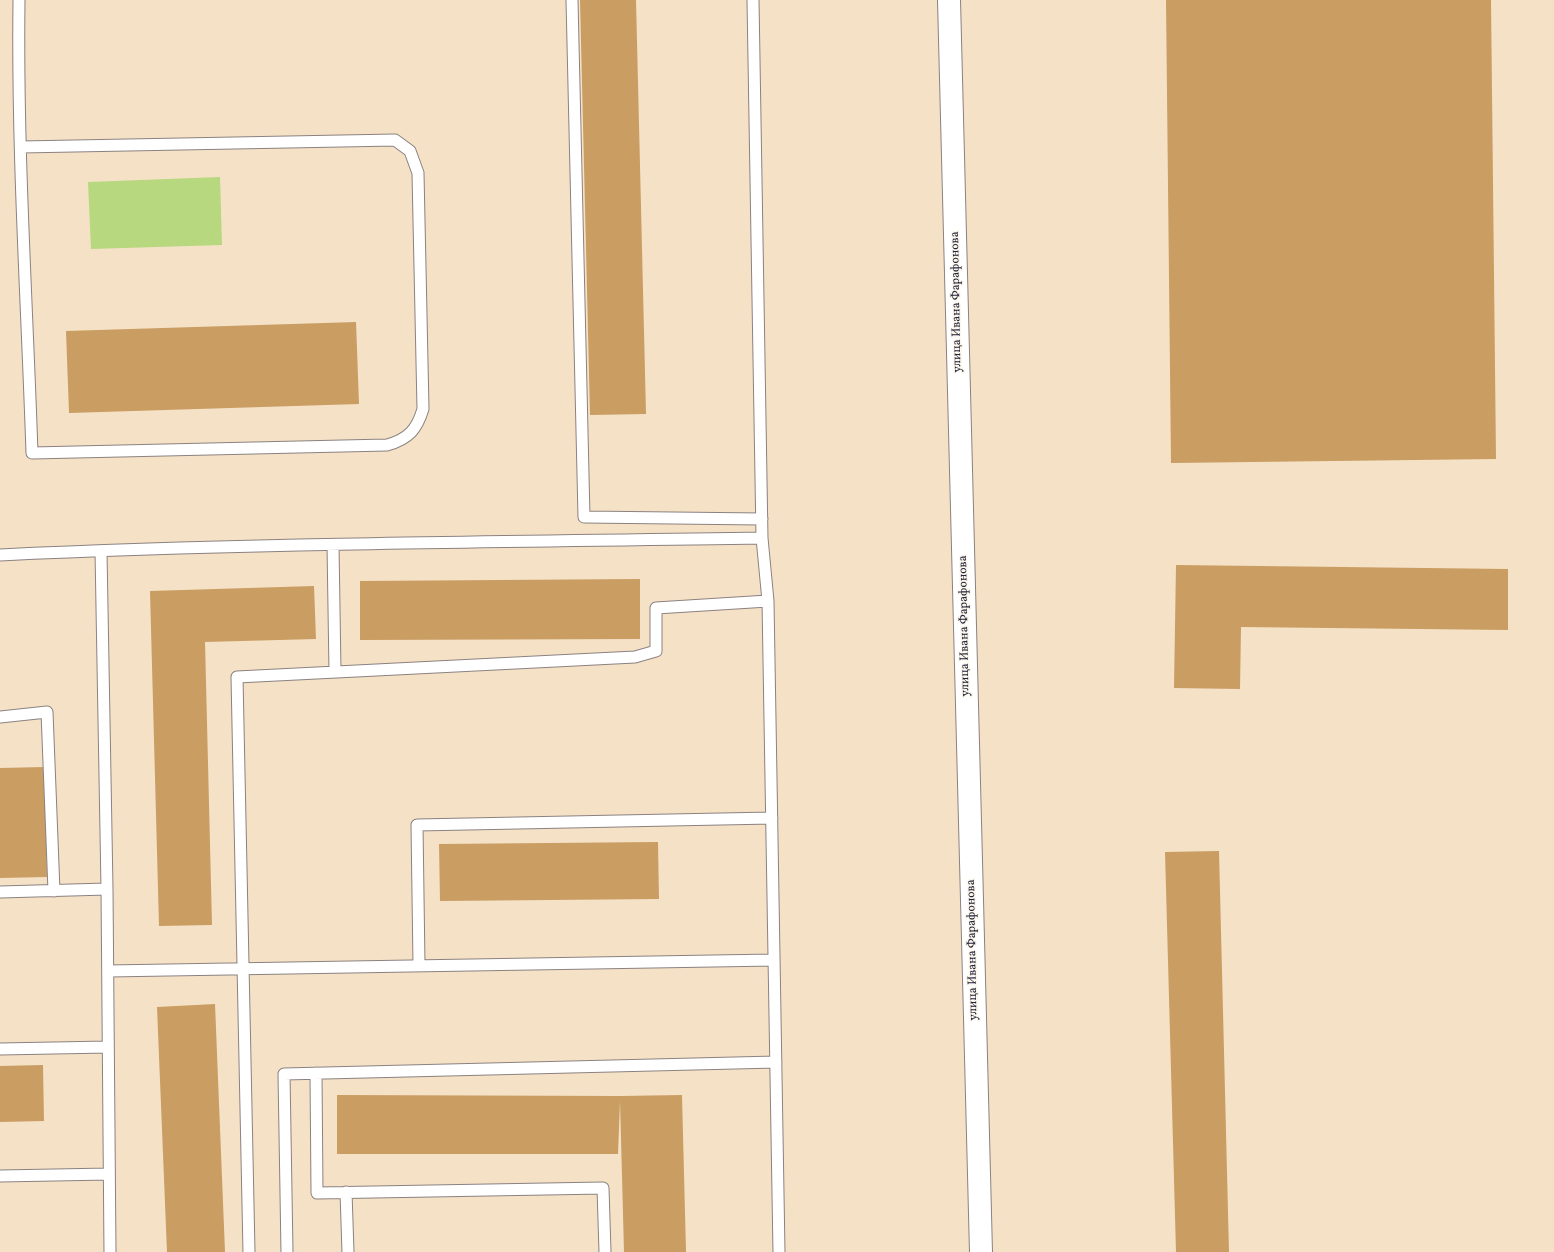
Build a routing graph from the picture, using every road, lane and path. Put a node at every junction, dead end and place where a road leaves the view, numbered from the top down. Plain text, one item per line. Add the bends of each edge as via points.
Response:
1 (19, 0) edge
2 (572, 0) edge
3 (753, 0) edge
4 (949, 0) edge
5 (21, 147) junction
6 (762, 519) junction
7 (762, 538) junction
8 (332, 545) junction
9 (101, 551) junction
10 (0, 555) edge
11 (768, 601) junction
12 (335, 672) junction
13 (0, 717) edge
14 (772, 818) junction
15 (107, 889) junction
16 (54, 891) junction
17 (0, 892) edge
18 (774, 960) junction
19 (419, 966) junction
20 (244, 970) junction
21 (108, 971) junction
22 (108, 1047) junction
23 (0, 1049) edge
24 (776, 1062) junction
25 (316, 1073) junction
26 (110, 1174) junction
27 (0, 1176) edge
28 (346, 1192) junction
29 (110, 1252) edge
30 (249, 1252) edge
31 (287, 1252) edge
32 (348, 1252) edge
33 (605, 1252) edge
34 (779, 1252) edge
35 (981, 1252) edge

1 - 5 lane
2 - 6 lane via 584,517
3 - 6 lane
4 - 35 street, улица Ивана Фарафонова
5 - 5 lane via 32,453 387,445 400,442 418,424 423,409 418,174 410,151 395,140
6 - 7 lane
7 - 8 lane
7 - 11 lane
8 - 9 lane
8 - 12 lane
9 - 10 lane
9 - 15 lane
11 - 12 lane via 656,608 656,651 635,657
11 - 14 lane
12 - 20 lane via 237,677
13 - 16 lane via 46,712
14 - 18 lane
14 - 19 lane via 417,825
15 - 16 lane
15 - 21 lane
16 - 17 lane
18 - 19 lane
18 - 24 lane
19 - 20 lane
20 - 21 lane
20 - 30 lane
21 - 22 lane
22 - 23 lane
22 - 26 lane
24 - 25 lane
24 - 34 lane
25 - 28 lane via 317,1192
25 - 31 lane via 284,1074
26 - 27 lane
26 - 29 lane
28 - 32 lane
28 - 33 lane via 603,1188

